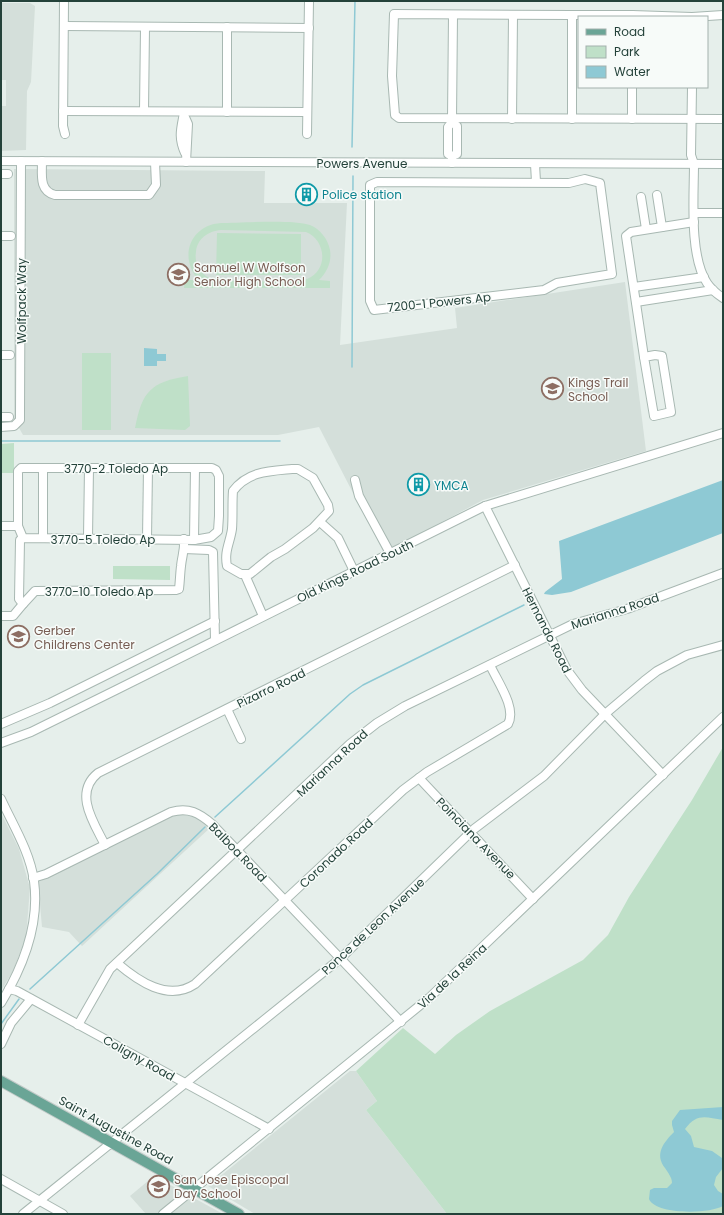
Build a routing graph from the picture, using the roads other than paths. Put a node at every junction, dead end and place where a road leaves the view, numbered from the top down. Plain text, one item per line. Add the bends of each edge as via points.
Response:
1 (64, 1) edge
2 (309, 1) edge
3 (453, 15) junction
4 (513, 15) junction
5 (572, 15) junction
6 (723, 15) edge
7 (632, 16) edge
8 (708, 16) edge
9 (65, 26) junction
10 (145, 27) junction
11 (227, 27) junction
12 (309, 28) junction
13 (632, 88) edge
14 (692, 88) edge
15 (63, 111) junction
16 (144, 111) junction
17 (227, 112) junction
18 (308, 112) junction
19 (184, 113) junction
20 (512, 119) junction
21 (572, 119) junction
22 (632, 119) junction
23 (692, 119) junction
24 (723, 119) edge
25 (452, 121) junction
26 (65, 134) dead end
27 (307, 134) dead end
28 (452, 160) junction
29 (1, 161) edge
30 (21, 161) junction
31 (42, 161) junction
32 (155, 162) junction
33 (186, 162) junction
34 (535, 164) junction
35 (694, 164) junction
36 (723, 164) edge
37 (536, 182) junction
38 (657, 195) dead end
39 (641, 198) dead end
40 (694, 213) junction
41 (723, 213) edge
42 (694, 222) junction
43 (662, 227) junction
44 (646, 229) junction
45 (1, 236) edge
46 (11, 236) dead end
47 (704, 277) junction
48 (634, 287) junction
49 (713, 290) junction
50 (723, 298) edge
51 (636, 302) junction
52 (644, 357) junction
53 (1, 427) edge
54 (723, 433) edge
55 (43, 468) junction
56 (89, 468) junction
57 (148, 468) junction
58 (194, 468) junction
59 (355, 480) dead end
60 (485, 506) junction
61 (320, 522) junction
62 (1, 526) edge
63 (18, 526) junction
64 (23, 538) junction
65 (43, 538) junction
66 (88, 538) junction
67 (148, 539) junction
68 (184, 539) junction
69 (194, 540) junction
70 (184, 549) junction
71 (390, 553) junction
72 (515, 565) junction
73 (354, 572) junction
74 (723, 573) edge
75 (245, 576) junction
76 (23, 604) junction
77 (1, 616) edge
78 (263, 616) junction
79 (215, 621) junction
80 (549, 635) junction
81 (215, 640) junction
82 (723, 645) edge
83 (490, 665) junction
84 (227, 709) junction
85 (606, 714) junction
86 (723, 717) edge
87 (1, 724) edge
88 (241, 739) dead end
89 (1, 743) edge
90 (663, 775) junction
91 (418, 778) junction
92 (1, 798) edge
93 (470, 833) junction
94 (105, 845) junction
95 (237, 851) junction
96 (34, 878) junction
97 (533, 899) junction
98 (285, 901) junction
99 (340, 958) junction
100 (117, 963) junction
101 (9, 989) junction
102 (31, 999) junction
103 (1, 1003) edge
104 (401, 1022) junction
105 (78, 1024) junction
106 (1, 1044) edge
107 (1, 1080) edge
108 (184, 1084) junction
109 (269, 1129) junction
110 (111, 1142) junction
111 (1, 1179) edge
112 (194, 1189) junction
113 (40, 1201) junction
114 (23, 1214) edge
115 (64, 1214) edge
116 (163, 1214) edge
117 (239, 1214) edge

1 - 9 street
2 - 12 street
3 - 4 street
3 - 25 street
3 - 25 street via 394,14 392,76 395,115 399,118
4 - 5 street
4 - 20 street
5 - 7 street
5 - 21 street
6 - 8 street
9 - 10 street
9 - 15 street
10 - 11 street
10 - 16 street
11 - 12 street
11 - 17 street
12 - 18 street
13 - 22 street
14 - 23 street
15 - 16 street
15 - 26 street
16 - 19 street
17 - 18 street
17 - 19 street
18 - 27 street
19 - 33 street via 188,124
20 - 21 street
20 - 25 street
21 - 22 street
22 - 23 street
23 - 24 street
23 - 35 street via 691,155
25 - 28 street via 457,126 457,154
28 - 33 street, Powers Avenue
28 - 34 street, Powers Avenue
29 - 30 street, Powers Avenue
30 - 31 street, Powers Avenue
30 - 53 street, Wolfpack Way via 20,420 14,426
31 - 32 street, Powers Avenue
31 - 32 street via 43,186 55,196 149,195 156,185
32 - 33 street, Powers Avenue
34 - 35 street, Powers Avenue
34 - 37 street
35 - 36 street, Powers Avenue
35 - 40 street
37 - 37 street, 7200-1 Powers Ap via 377,182 370,185 370,301 374,310 544,290 557,283 612,274 600,183 585,179 569,183
38 - 43 street
39 - 44 street
40 - 41 street
40 - 42 street
42 - 43 street
42 - 47 street via 696,251
43 - 44 street
44 - 48 street via 631,232 626,236
45 - 46 street
47 - 48 street
47 - 49 street
48 - 51 street
49 - 50 street
49 - 51 street
51 - 52 street
52 - 52 street via 654,416 671,412 662,356
54 - 60 street, Old Kings Road South
55 - 56 street, 3770-2 Toledo Ap
55 - 63 street, 3770-2 Toledo Ap via 21,468 18,471
55 - 65 street
56 - 57 street, 3770-2 Toledo Ap
56 - 66 street
57 - 58 street, 3770-2 Toledo Ap
57 - 67 street
58 - 69 street
58 - 69 street, 3770-2 Toledo Ap via 212,468 219,476 218,532 211,537
59 - 71 street via 359,496
60 - 71 street, Old Kings Road South
60 - 72 street, Hernando Road
61 - 73 street via 338,538
61 - 75 street via 285,550
61 - 75 street via 329,511 328,505 313,478 298,469 256,473 236,486 233,491 232,529 227,543 226,561 227,566
62 - 63 street
63 - 64 street
64 - 65 street, 3770-5 Toledo Ap
64 - 76 street via 20,540 19,600
65 - 66 street, 3770-5 Toledo Ap
66 - 67 street, 3770-5 Toledo Ap
67 - 68 street, 3770-5 Toledo Ap
68 - 69 street
68 - 70 street, 3770-10 Toledo Ap
70 - 76 street, 3770-10 Toledo Ap via 179,589 35,591
70 - 79 street via 213,552
71 - 73 street, Old Kings Road South
72 - 80 street, Hernando Road
72 - 84 street, Pizarro Road
73 - 78 street, Old Kings Road South
74 - 80 street, Marianna Road via 627,609 573,624
75 - 78 street
76 - 77 street via 13,616
78 - 81 street, Old Kings Road South
79 - 81 street
79 - 87 street via 50,703
80 - 83 street, Marianna Road
80 - 85 street, Hernando Road via 573,679
81 - 89 street, Old Kings Road South via 30,732
82 - 85 street, Ponce de Leon Avenue via 694,653 664,667
83 - 91 street, Coronado Road via 510,707 511,716 508,724
83 - 95 street, Marianna Road via 405,706 369,728
84 - 88 street
84 - 94 street, Pizarro Road via 95,776 86,791 85,801
85 - 90 street, Hernando Road
85 - 93 street, Ponce de Leon Avenue via 554,768
86 - 90 street, Via de la Reina
90 - 97 street, Via de la Reina
91 - 93 street, Poinciana Avenue
91 - 98 street, Coronado Road
92 - 96 street via 25,849
93 - 97 street, Poinciana Avenue
93 - 99 street, Ponce de Leon Avenue
94 - 95 street, Balboa Road via 171,812 190,810 203,816
94 - 96 street, Balboa Road
95 - 98 street, Balboa Road
95 - 100 street, Marianna Road
96 - 101 street via 35,901 31,934 20,968
97 - 104 street, Via de la Reina
98 - 99 street, Balboa Road
98 - 100 street, Coronado Road via 195,984 183,990 171,992 159,989 127,972
99 - 104 street, Balboa Road
99 - 108 street, Ponce de Leon Avenue
100 - 105 street, Marianna Road via 106,974
101 - 102 street, Coligny Road
101 - 103 street
102 - 105 street, Coligny Road
102 - 106 street via 11,1023
104 - 109 street, Via de la Reina
105 - 108 street, Coligny Road
107 - 110 main road, Saint Augustine Road
108 - 109 street, Coligny Road
108 - 110 street, Ponce de Leon Avenue
109 - 112 street, Via de la Reina
110 - 112 main road, Saint Augustine Road
110 - 113 street, Ponce de Leon Avenue
111 - 113 street
112 - 116 street, Via de la Reina
112 - 117 main road, Saint Augustine Road
113 - 114 street, Ponce de Leon Avenue
113 - 115 street

